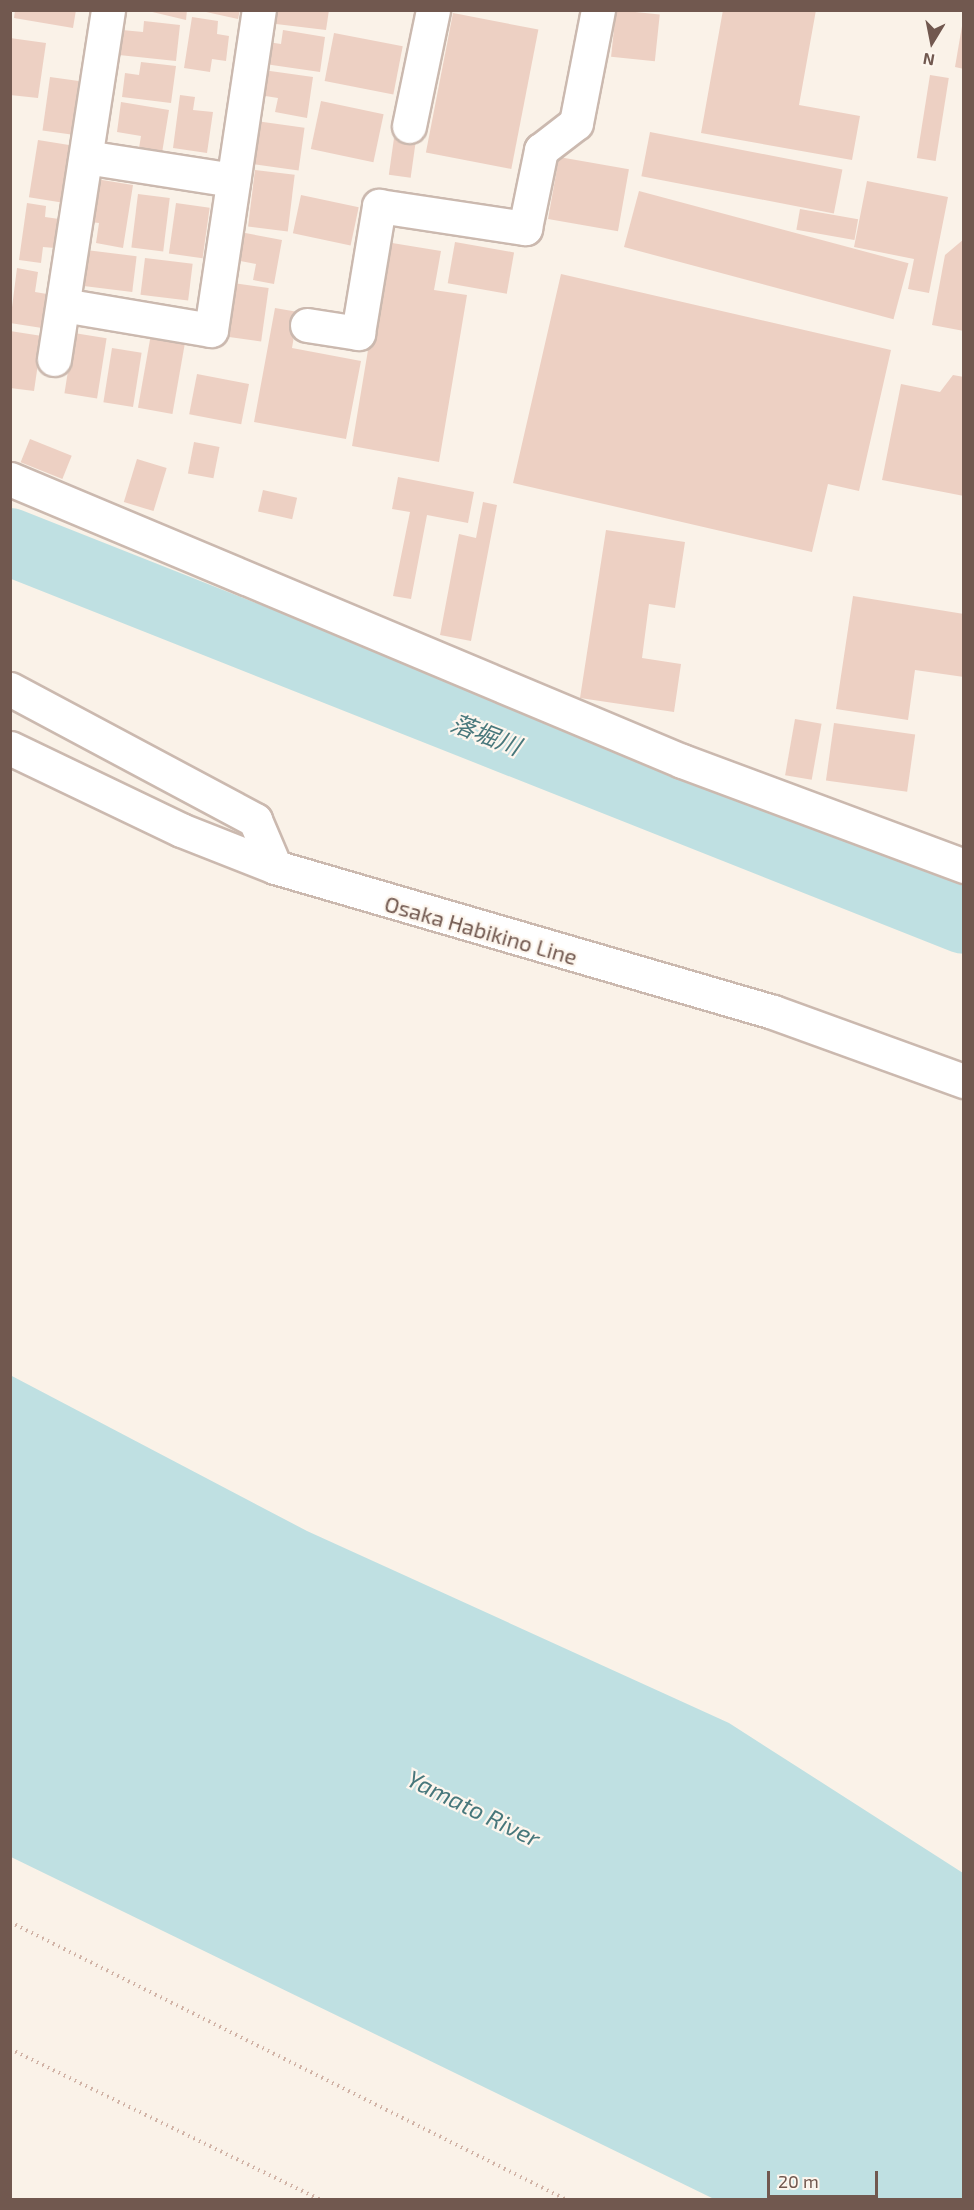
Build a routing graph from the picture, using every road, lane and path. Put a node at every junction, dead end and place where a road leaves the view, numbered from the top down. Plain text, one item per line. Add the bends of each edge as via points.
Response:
1 (108, 10) edge
2 (259, 10) edge
3 (433, 10) edge
4 (598, 10) edge
5 (409, 126) dead end
6 (86, 157) junction
7 (233, 180) junction
8 (63, 305) junction
9 (307, 325) dead end
10 (54, 359) dead end
11 (10, 479) edge
12 (10, 689) edge
13 (10, 748) edge
14 (963, 866) edge
15 (274, 867) junction
16 (963, 1081) edge
17 (10, 1922) edge
18 (10, 2049) edge
19 (321, 2199) edge
20 (567, 2199) edge

1 - 6 street
2 - 7 street
3 - 5 street
4 - 9 street via 576,123 541,150 525,228 379,206 358,333
6 - 7 street
6 - 8 street
7 - 8 street via 211,330
8 - 10 street
11 - 14 street via 681,761
12 - 15 street via 255,820
13 - 15 street, Osaka Habikino Line via 181,830
15 - 16 street, Osaka Habikino Line via 477,930 773,1012
17 - 20 path
18 - 19 path

